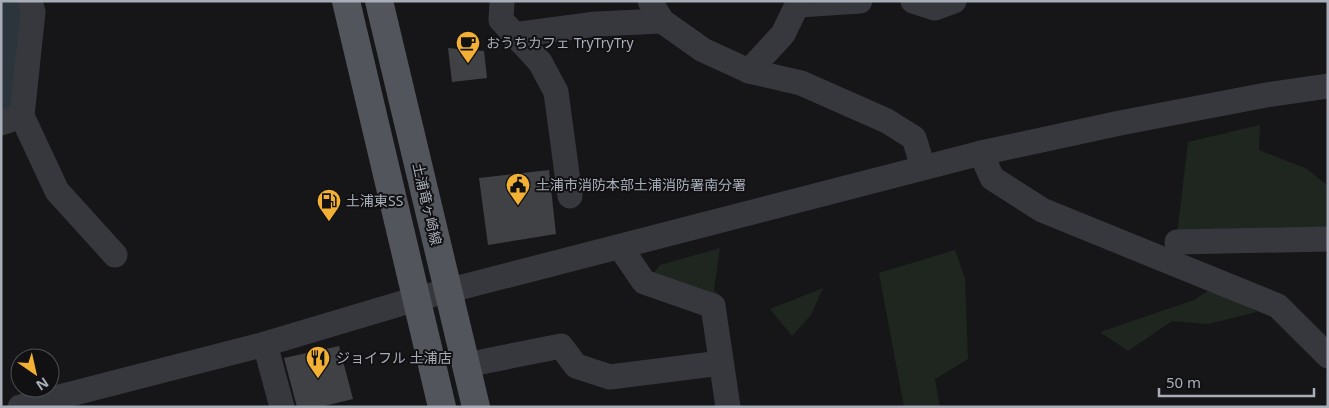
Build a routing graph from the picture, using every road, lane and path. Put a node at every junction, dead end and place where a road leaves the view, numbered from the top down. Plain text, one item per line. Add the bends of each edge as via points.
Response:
1 (30, 1) edge
2 (346, 1) edge
3 (379, 1) edge
4 (502, 1) edge
5 (860, 1) edge
6 (913, 1) edge
7 (954, 1) edge
8 (799, 3) edge
9 (656, 11) edge
10 (513, 35) junction
11 (749, 71) junction
12 (1328, 86) edge
13 (12, 119) edge
14 (981, 152) junction
15 (923, 167) junction
16 (570, 196) dead end
17 (1328, 238) edge
18 (1177, 242) dead end
19 (620, 247) junction
20 (115, 255) dead end
21 (447, 292) junction
22 (416, 299) junction
23 (264, 344) junction
24 (1328, 356) edge
25 (721, 363) junction
26 (466, 365) junction
27 (20, 407) edge
28 (282, 407) edge
29 (442, 407) edge
30 (476, 407) edge
31 (728, 407) edge

1 - 13 street via 33,12
2 - 22 main road
3 - 21 main road, 土浦竜ヶ崎線
4 - 10 street via 501,20
5 - 8 street
6 - 7 street via 936,8
8 - 11 street via 783,34
9 - 10 street via 596,24
9 - 11 street via 703,50
10 - 16 street via 540,62 556,92
11 - 15 street via 801,83 887,121 914,138
12 - 14 street via 1149,117
13 - 20 street via 57,191
14 - 15 street
14 - 24 street via 992,178 1042,210 1278,306
15 - 19 street
17 - 18 street
19 - 21 street
19 - 25 street via 644,282 712,306
21 - 22 street
21 - 26 main road, 土浦竜ヶ崎線
22 - 23 street
22 - 29 main road
23 - 27 street
23 - 28 street
25 - 26 street via 610,377 576,366 560,346
25 - 31 street
26 - 30 main road, 土浦竜ヶ崎線

